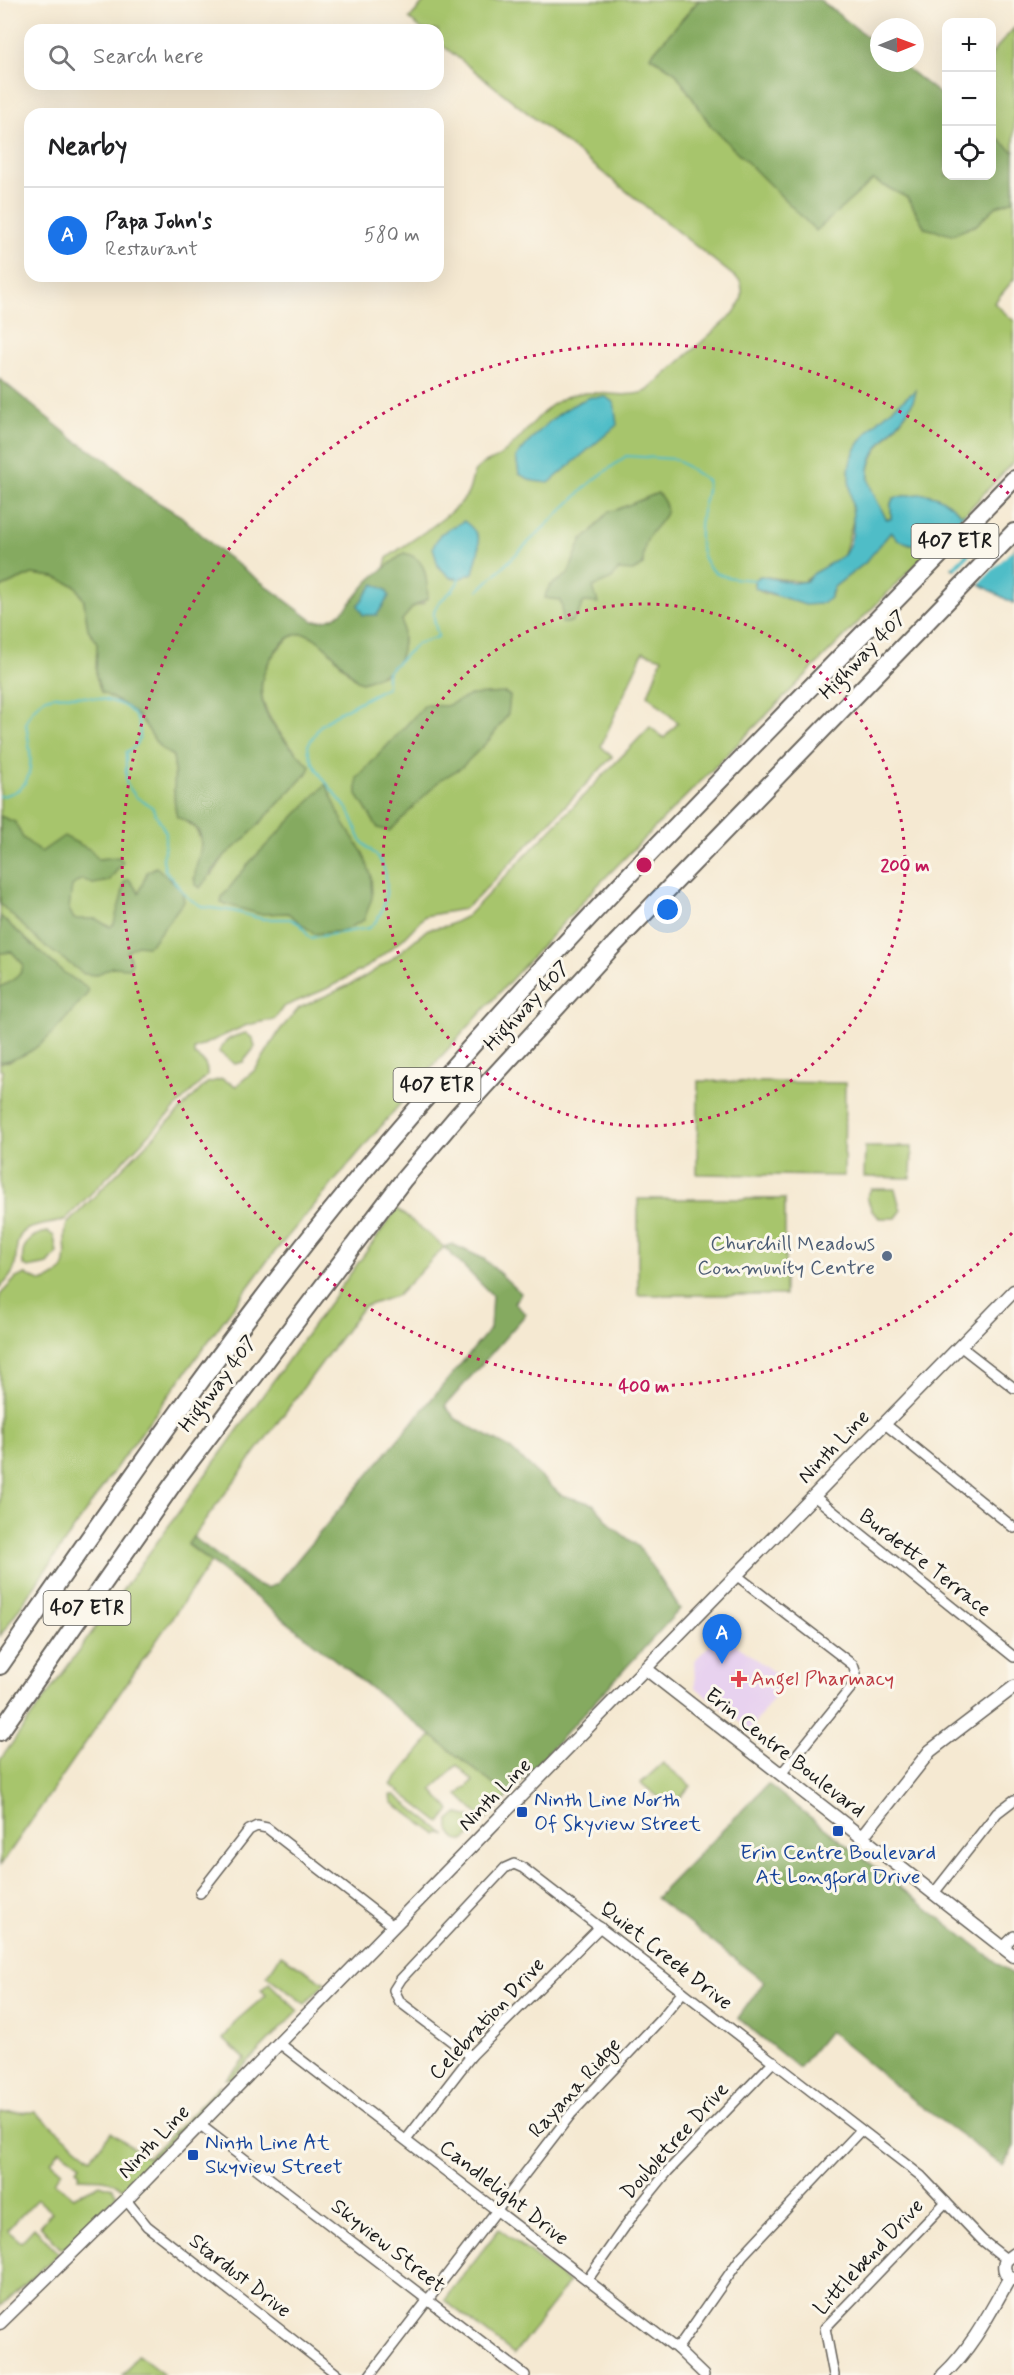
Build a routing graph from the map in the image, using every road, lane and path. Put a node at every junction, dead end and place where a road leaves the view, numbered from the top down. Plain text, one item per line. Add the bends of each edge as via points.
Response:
1 (1009, 484) edge
2 (1014, 532) edge
3 (1014, 1292) edge
4 (960, 1346) junction
5 (1014, 1388) edge
6 (885, 1424) junction
7 (814, 1496) junction
8 (1014, 1528) edge
9 (736, 1575) junction
10 (1014, 1657) edge
11 (0, 1666) edge
12 (646, 1669) junction
13 (1014, 1687) edge
14 (0, 1732) edge
15 (781, 1774) junction
16 (1014, 1800) edge
17 (862, 1837) junction
18 (200, 1893) dead end
19 (934, 1893) junction
20 (393, 1926) junction
21 (600, 1928) junction
22 (1014, 1936) edge
23 (1003, 1947) junction
24 (1014, 1956) edge
25 (683, 1992) junction
26 (279, 2043) junction
27 (471, 2056) junction
28 (774, 2061) junction
29 (199, 2124) junction
30 (861, 2130) junction
31 (406, 2140) junction
32 (126, 2200) junction
33 (946, 2202) junction
34 (496, 2210) junction
35 (1010, 2257) edge
36 (1012, 2278) edge
37 (588, 2279) junction
38 (428, 2300) junction
39 (0, 2323) edge
40 (677, 2349) junction
41 (338, 2375) edge
42 (370, 2375) edge
43 (525, 2375) edge
44 (704, 2375) edge
45 (834, 2375) edge
46 (944, 2375) edge

1 - 11 highway, Highway 407 / 407 ETR via 540,971 386,1145 285,1268 191,1392
2 - 14 highway, Highway 407 / 407 ETR via 558,1005 404,1179 173,1484
3 - 4 main road, Ninth Line
4 - 5 street
4 - 6 main road, Ninth Line
6 - 7 main road, Ninth Line
6 - 8 street
7 - 9 main road, Ninth Line
7 - 10 street, Burdette Terrace
9 - 12 main road, Ninth Line
9 - 15 street via 853,1665 854,1684
12 - 15 main road, Erin Centre Boulevard
12 - 20 main road, Ninth Line
13 - 17 main road via 930,1752
15 - 17 main road, Erin Centre Boulevard
16 - 19 street via 997,1813
17 - 19 main road, Erin Centre Boulevard
18 - 20 street via 249,1830 257,1826 267,1828
19 - 23 main road, Erin Centre Boulevard
20 - 26 main road, Ninth Line
21 - 25 street, Quiet Creek Drive
21 - 27 street, Celebration Drive
21 - 27 street, Quiet Creek Drive via 523,1868 514,1864 505,1868 394,1990 400,2002
22 - 23 street
23 - 24 main road, Erin Centre Boulevard
25 - 28 street, Quiet Creek Drive
25 - 34 street, Rayana Ridge via 571,2114
26 - 29 main road, Ninth Line
26 - 31 street, Candlelight Drive
27 - 31 street, Celebration Drive
28 - 30 street, Quiet Creek Drive
28 - 37 street, Doubletree Drive via 668,2171
29 - 32 main road, Ninth Line
29 - 38 street, Skyview Street
30 - 33 street, Quiet Creek Drive via 921,2176
30 - 40 street via 742,2256
31 - 34 street, Candlelight Drive
32 - 39 main road, Ninth Line
32 - 41 street, Stardust Drive via 147,2226
33 - 35 street, Quiet Creek Drive via 982,2240
33 - 45 street, Littlebend Drive via 825,2328
34 - 37 street, Candlelight Drive
34 - 38 street, Rayana Ridge
35 - 36 main road via 1004,2268
36 - 46 main road via 978,2334
37 - 40 street, Candlelight Drive
38 - 42 street, Rayana Ridge
38 - 43 street, Skyview Street
40 - 44 street, Candlelight Drive

